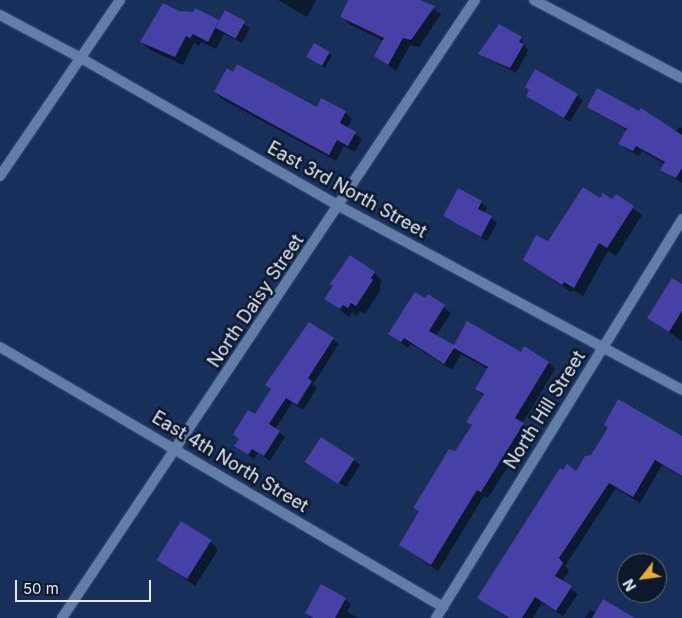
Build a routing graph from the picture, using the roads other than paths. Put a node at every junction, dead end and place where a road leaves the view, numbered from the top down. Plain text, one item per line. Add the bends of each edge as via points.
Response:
1 (120, 0) edge
2 (475, 0) edge
3 (534, 0) edge
4 (0, 15) edge
5 (79, 56) junction
6 (682, 78) edge
7 (0, 176) edge
8 (339, 206) junction
9 (682, 218) edge
10 (0, 347) edge
11 (603, 347) junction
12 (682, 390) edge
13 (176, 448) junction
14 (443, 607) junction
15 (62, 618) edge
16 (436, 618) edge

1 - 5 street
2 - 8 street, North Daisy Street
3 - 6 street
4 - 5 street, East 3rd North Street
5 - 7 street
5 - 8 street, East 3rd North Street
8 - 11 street, East 3rd North Street
8 - 13 street, North Daisy Street
9 - 11 street, North Hill Street
10 - 13 street, East 4th North Street
11 - 12 street, East 3rd North Street
11 - 14 street, North Hill Street
13 - 14 street, East 4th North Street
13 - 15 street, North Daisy Street
14 - 16 street, North Hill Street

